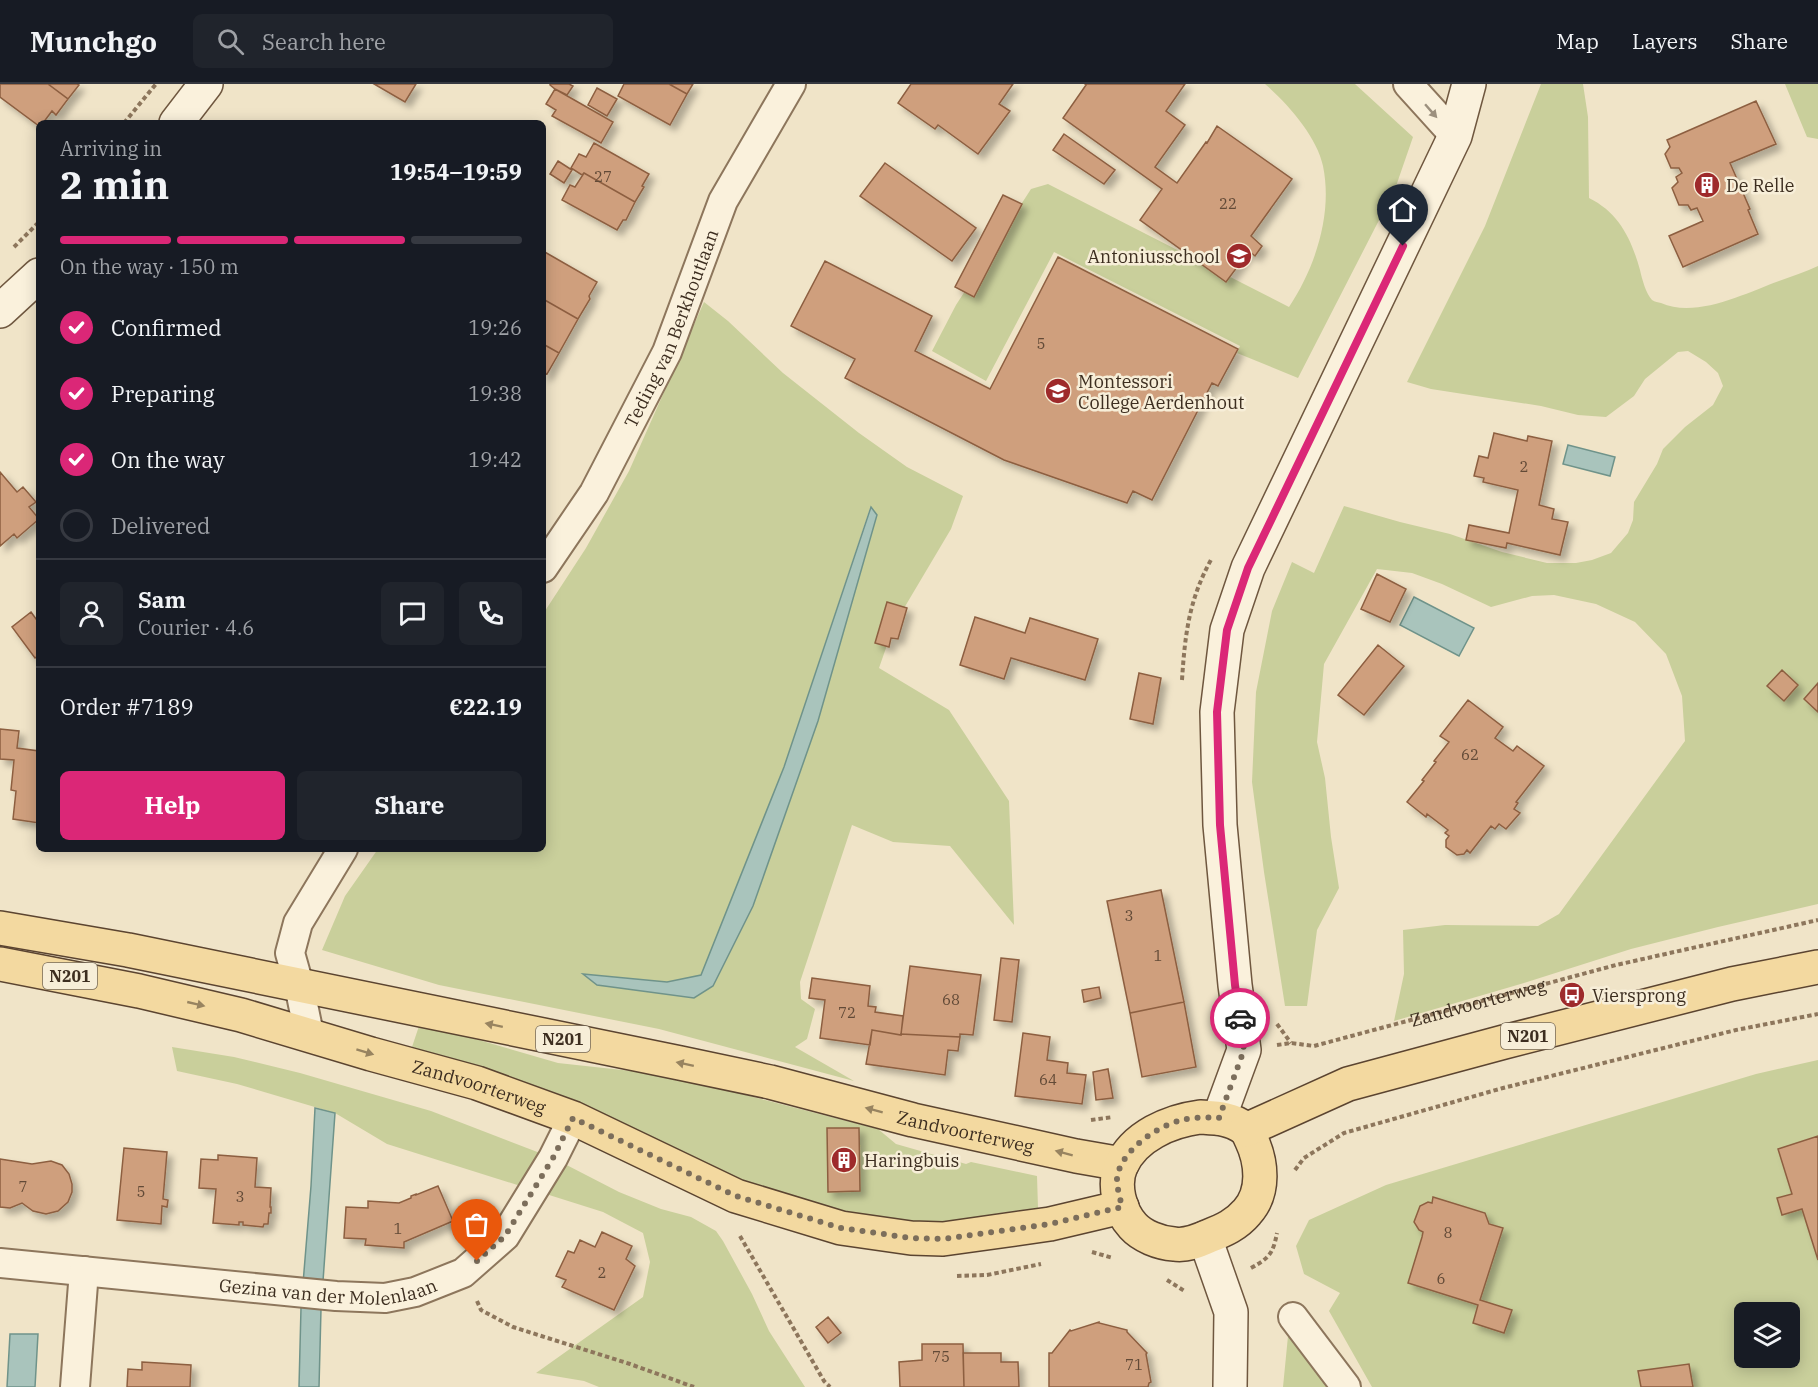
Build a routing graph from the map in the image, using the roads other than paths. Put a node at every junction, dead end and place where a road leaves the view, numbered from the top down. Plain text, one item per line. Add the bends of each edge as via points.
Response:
1 (206, 84) edge
2 (790, 84) edge
3 (1408, 84) edge
4 (1469, 84) edge
5 (178, 120) edge
6 (1455, 136) junction
7 (36, 278) edge
8 (0, 311) edge
9 (546, 564) edge
10 (341, 852) edge
11 (0, 928) edge
12 (0, 964) edge
13 (1818, 967) edge
14 (299, 985) junction
15 (309, 1034) junction
16 (1233, 1124) junction
17 (568, 1128) junction
18 (1122, 1164) junction
19 (1122, 1207) junction
20 (1205, 1238) junction
21 (0, 1263) edge
22 (84, 1270) junction
23 (1293, 1317) dead end
24 (75, 1387) edge
25 (1230, 1387) edge
26 (1346, 1387) edge

1 - 5 main road
2 - 9 street, Teding van Berkhoutlaan via 723,201 667,352 594,493
3 -> 6 street
4 - 6 main road
6 - 16 main road via 1248,568 1227,630 1217,712 1220,825 1244,1050
7 - 8 main road
10 - 14 street via 298,923 290,953
11 - 14 main road, Zandvoorterweg / N201
12 -> 15 main road, Zandvoorterweg / N201 via 150,993
13 - 16 main road, N201 via 1732,984 1515,1039 1348,1084
14 - 15 street
18 -> 14 main road, Zandvoorterweg / N201 via 914,1120 725,1072
15 -> 17 main road, Zandvoorterweg / N201 via 477,1083
16 - 18 main road, N201 via 1200,1117 1181,1120 1148,1136
16 - 20 main road via 1255,1147 1260,1184 1246,1213 1232,1226
17 - 19 main road, Zandvoorterweg / N201 via 736,1196 841,1228 911,1238 943,1239 1050,1224
17 - 22 street, Gezina van der Molenlaan via 505,1236 464,1273 416,1292 385,1298 336,1296
18 - 19 main road via 1117,1178
19 - 20 main road via 1132,1226 1164,1243 1186,1244
20 - 25 main road via 1232,1312
21 - 22 street, Gezina van der Molenlaan
22 - 24 street
23 - 26 street

